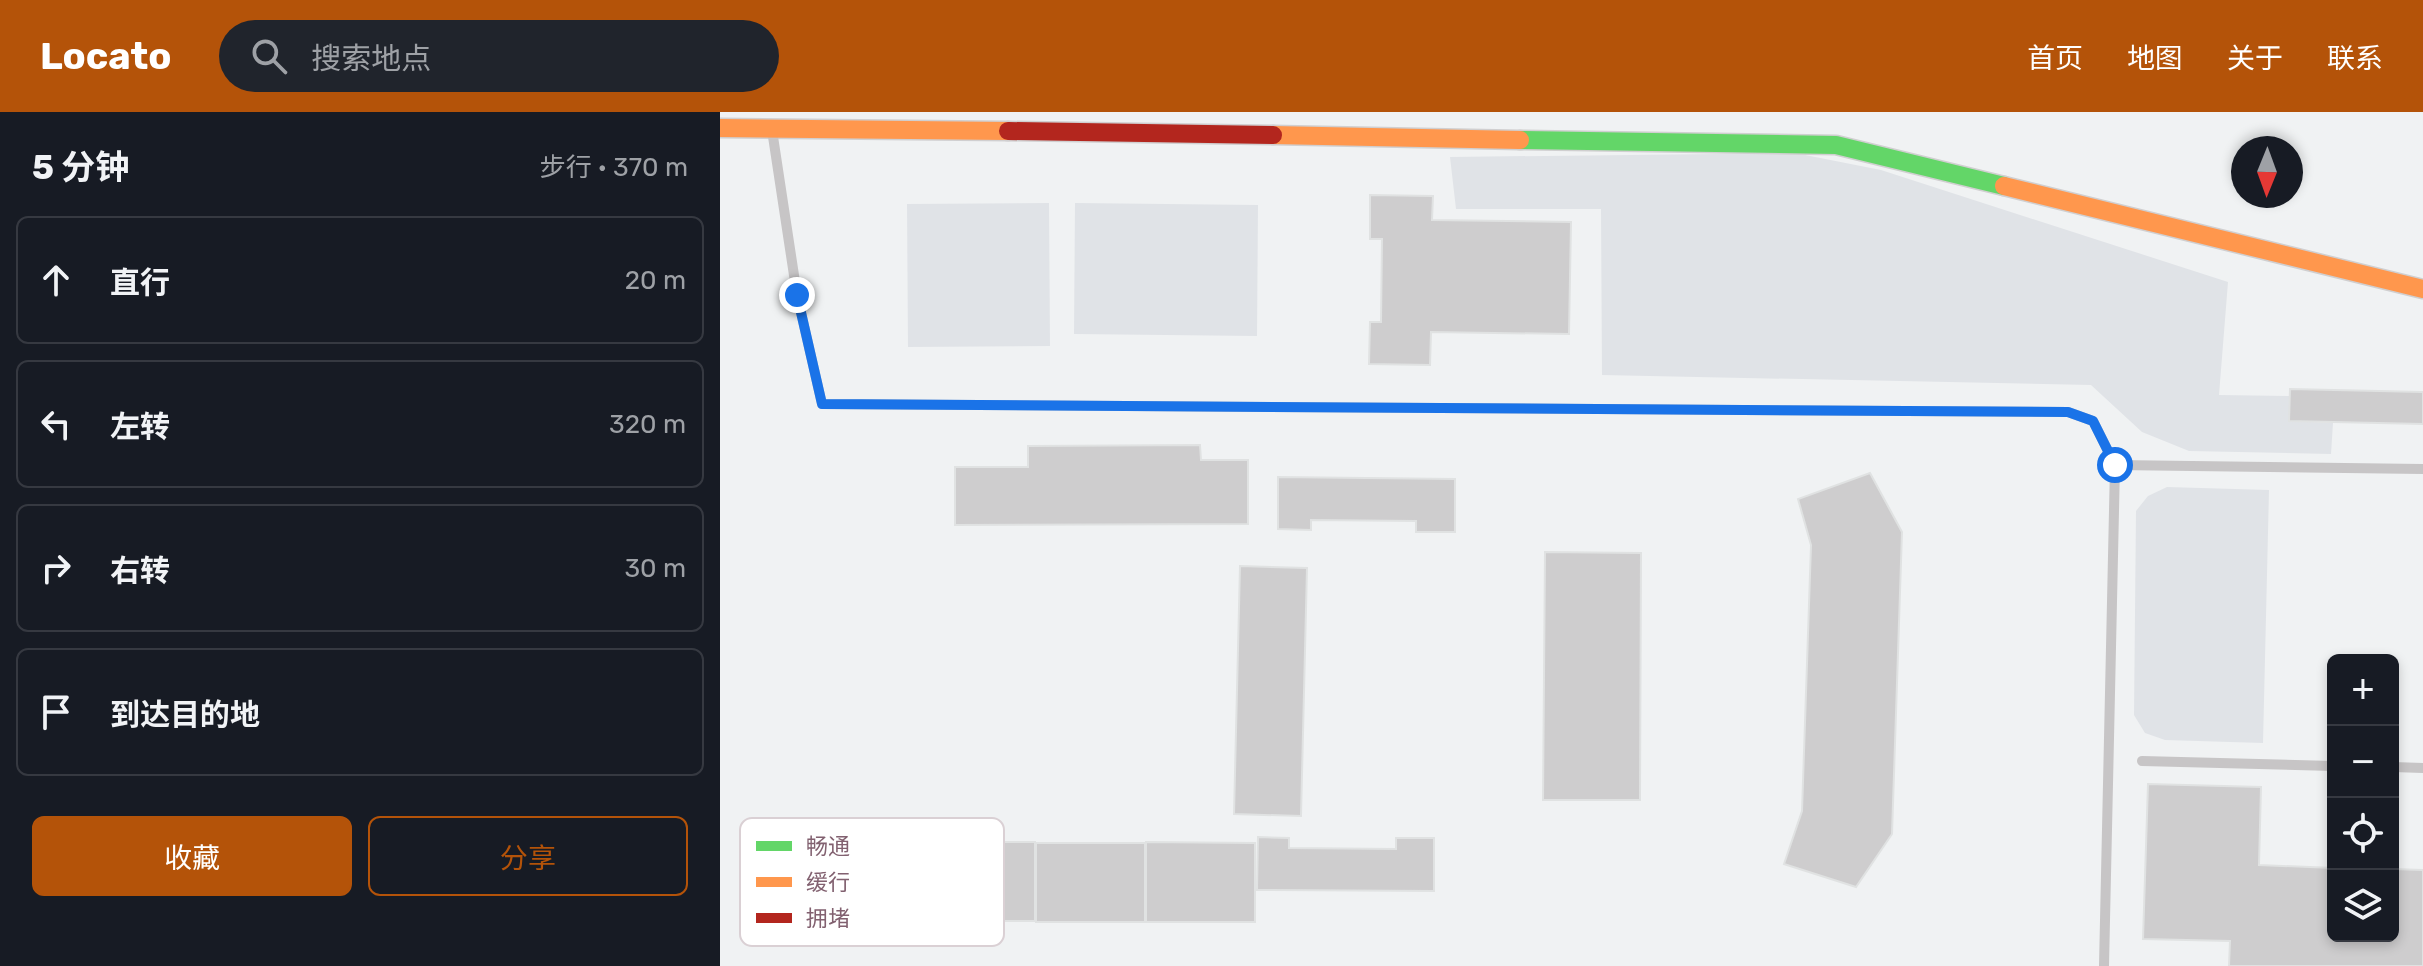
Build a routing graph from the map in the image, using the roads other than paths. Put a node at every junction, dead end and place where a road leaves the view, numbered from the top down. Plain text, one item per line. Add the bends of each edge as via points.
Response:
1 (771, 127) junction
2 (720, 128) edge
3 (2423, 289) edge
4 (2115, 465) junction
5 (2423, 469) edge
6 (2142, 761) dead end
7 (2327, 766) edge
8 (2399, 767) edge
9 (2423, 768) edge
10 (2104, 966) edge

1 - 2 street
1 - 3 street via 1836,145
1 - 4 lane via 797,295 822,404 2068,412 2093,421
4 - 5 lane
4 - 10 lane
6 - 7 lane
8 - 9 lane

